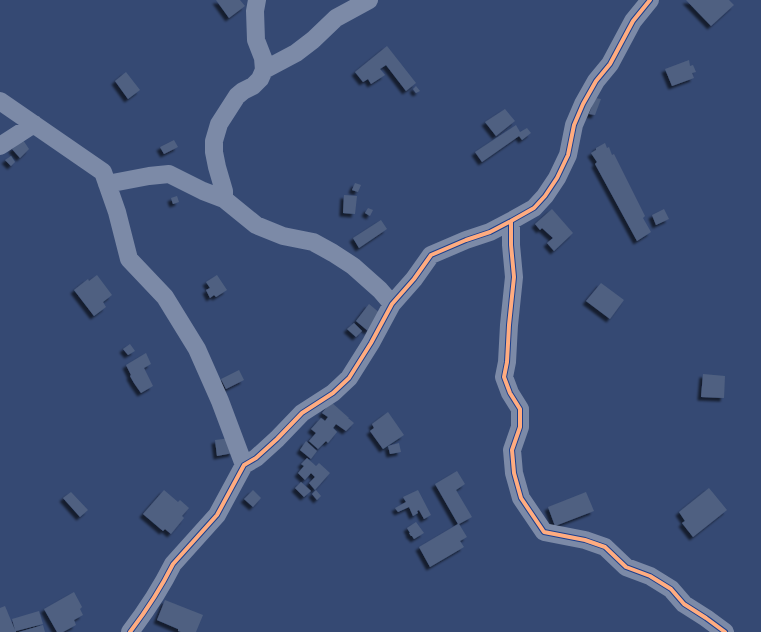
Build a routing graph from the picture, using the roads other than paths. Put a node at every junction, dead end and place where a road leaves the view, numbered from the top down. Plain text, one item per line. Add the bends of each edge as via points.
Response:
1 (257, 0) edge
2 (369, 0) edge
3 (650, 0) edge
4 (264, 70) junction
5 (0, 101) edge
6 (34, 124) junction
7 (0, 146) edge
8 (107, 184) junction
9 (224, 198) junction
10 (511, 221) junction
11 (392, 304) junction
12 (244, 465) junction
13 (130, 632) edge
14 (725, 632) edge

1 - 4 street via 256,40 263,58
2 - 4 street via 336,18 296,53
3 - 10 street via 633,21 610,64 582,104 574,125 568,155 558,178 534,208
4 - 9 street via 253,86 237,96 219,124 214,152
5 - 6 street
6 - 7 street
6 - 8 street via 103,172
8 - 9 street via 169,174
8 - 12 street via 117,212 128,259 165,297 197,349
9 - 11 street via 256,225 284,236 313,242 333,253 353,266
10 - 11 street via 431,255
10 - 14 street via 514,277 504,377 520,409 520,427 512,450 514,473 521,498 544,532 585,540 605,547 626,567 650,576 671,589 684,604
11 - 12 street via 349,378 333,393 302,413 256,458
12 - 13 street via 217,515 173,564

